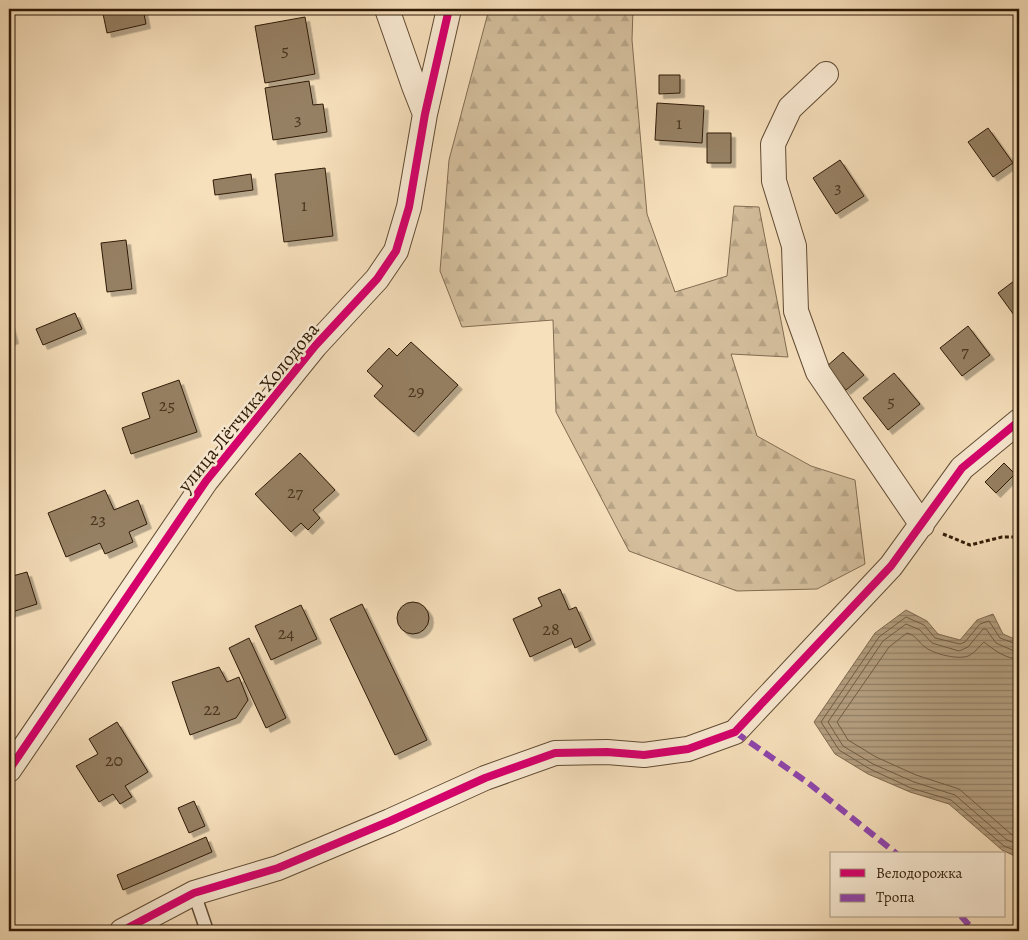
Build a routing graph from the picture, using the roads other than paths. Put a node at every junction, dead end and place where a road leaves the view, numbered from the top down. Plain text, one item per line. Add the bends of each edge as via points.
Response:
1 (387, 9) edge
2 (449, 9) edge
3 (826, 74) dead end
4 (425, 114) junction
5 (1019, 421) edge
6 (922, 526) junction
7 (9, 770) edge
8 (194, 893) junction
9 (122, 931) edge
10 (207, 931) edge

1 - 4 street
2 - 4 street, улица Лётчика Холодова
3 - 6 street via 790,108 774,144 774,181 794,246 796,310 818,372
4 - 7 street, улица Лётчика Холодова via 409,207 396,251 377,279 315,346 206,482
5 - 6 street via 962,468
6 - 8 street via 891,566 735,732 688,750 644,755 555,753 485,778 278,868
8 - 9 street
8 - 10 lane

